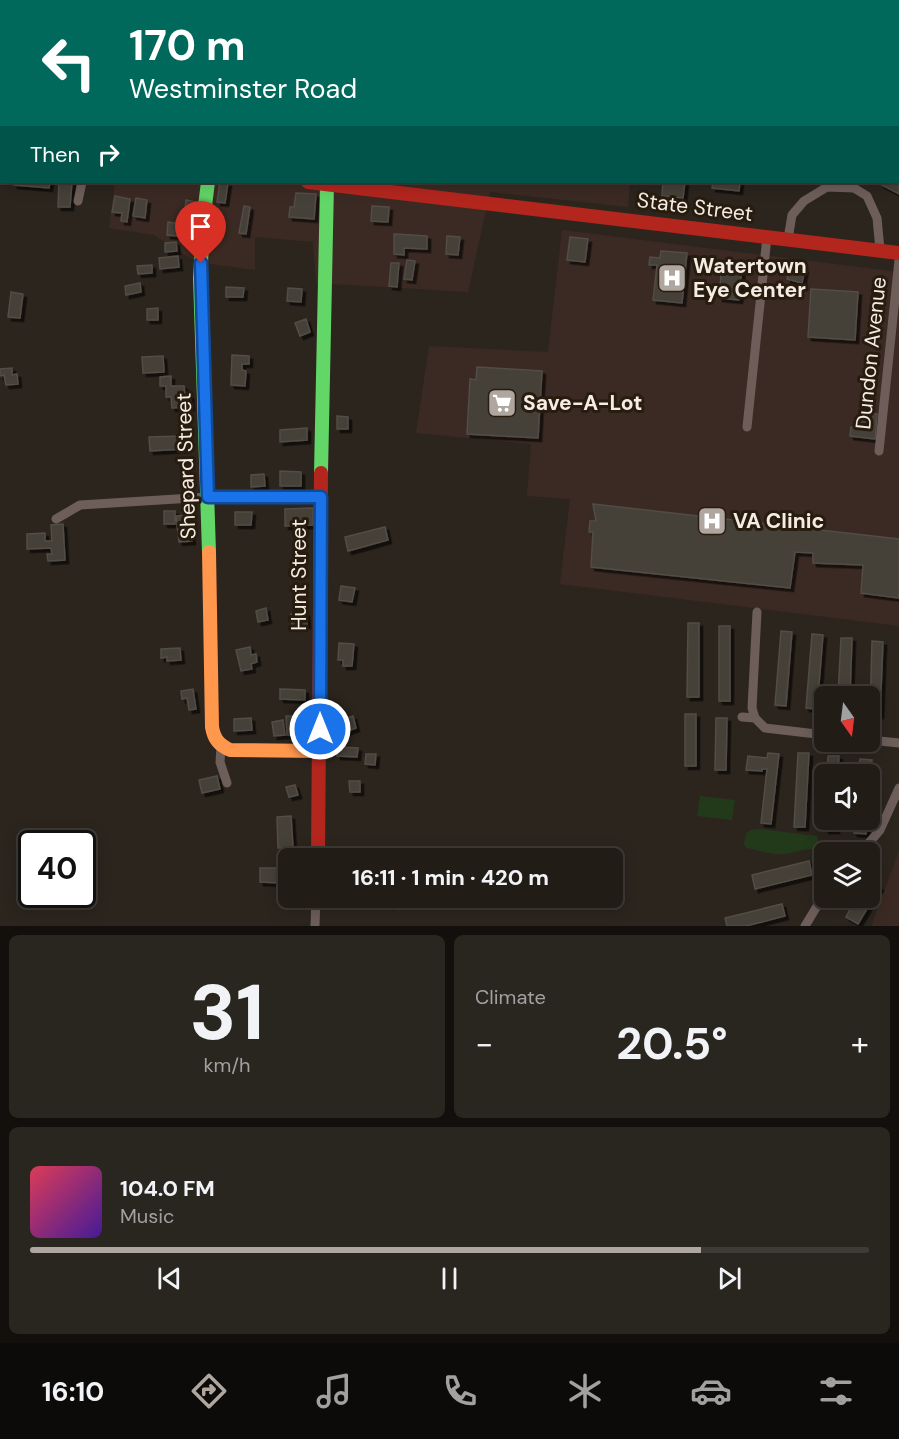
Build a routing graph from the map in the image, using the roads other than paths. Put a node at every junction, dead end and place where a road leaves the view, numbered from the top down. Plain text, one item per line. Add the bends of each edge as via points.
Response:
1 (82, 183) edge
2 (208, 183) edge
3 (318, 183) edge
4 (327, 184) junction
5 (78, 201) dead end
6 (767, 237) junction
7 (788, 239) junction
8 (880, 250) junction
9 (899, 253) edge
10 (899, 260) edge
11 (747, 427) dead end
12 (879, 451) dead end
13 (208, 497) junction
14 (321, 497) junction
15 (56, 519) dead end
16 (757, 612) dead end
17 (742, 717) dead end
18 (755, 718) junction
19 (814, 734) edge
20 (880, 741) edge
21 (899, 743) edge
22 (221, 747) junction
23 (320, 751) junction
24 (227, 783) dead end
25 (899, 788) edge
26 (870, 842) edge
27 (318, 848) edge
28 (316, 908) edge
29 (815, 908) edge
30 (315, 926) edge
31 (804, 926) edge

1 - 5 street
2 - 13 main road, Shepard Street via 201,239
3 - 4 main road, State Street
4 - 6 main road, State Street
4 - 14 main road, Hunt Street
6 - 7 main road, State Street
6 - 11 street
7 - 8 main road, State Street
7 - 8 street via 792,215 804,201 827,187 854,188 867,196 877,218
8 - 9 main road, State Street
10 - 12 street, Dundon Avenue
13 - 14 street
13 - 15 street via 80,505
13 - 22 main road, Shepard Street via 212,727 214,739
14 - 23 main road, Hunt Street
16 - 18 street via 752,708
17 - 18 street
18 - 19 street via 765,728
20 - 21 street
22 - 23 main road
22 - 24 street via 220,762
23 - 27 main road, Hunt Street
25 - 26 street via 880,830
28 - 30 street
29 - 31 street

